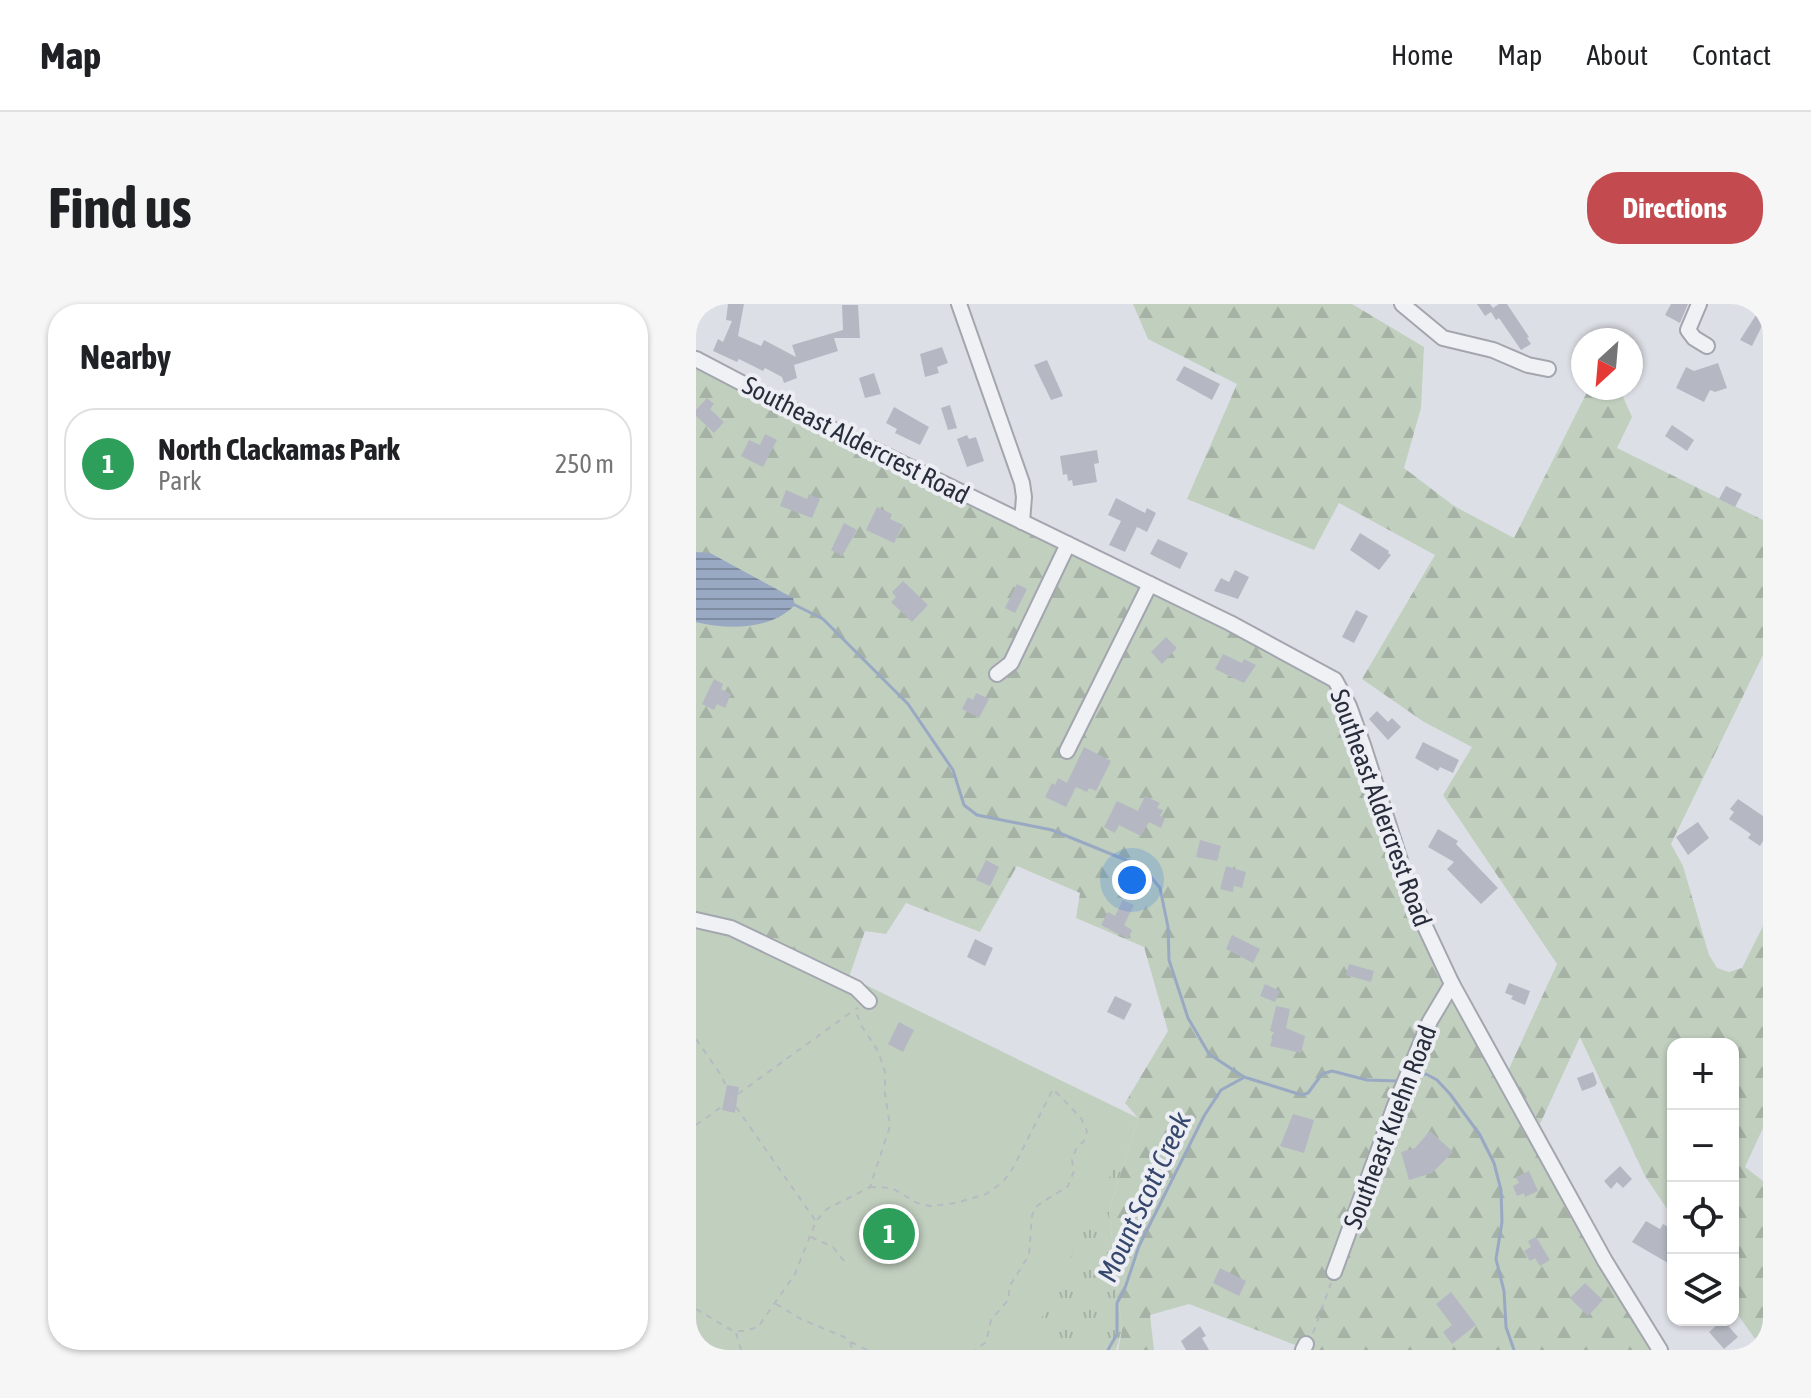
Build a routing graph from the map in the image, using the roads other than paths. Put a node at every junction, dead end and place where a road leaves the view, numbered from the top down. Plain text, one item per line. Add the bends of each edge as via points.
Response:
1 (959, 304) edge
2 (1402, 304) edge
3 (1699, 304) edge
4 (1707, 346) dead end
5 (696, 359) edge
6 (1548, 369) dead end
7 (1022, 522) junction
8 (1068, 544) junction
9 (1150, 584) junction
10 (997, 674) dead end
11 (1067, 751) dead end
12 (696, 920) edge
13 (1452, 984) junction
14 (869, 1001) road end
15 (1334, 1272) road end
16 (1660, 1350) edge

1 - 7 street via 1022,483
2 - 6 street via 1443,338
3 - 4 street via 1688,330
5 - 7 street, Southeast Aldercrest Road
7 - 8 street, Southeast Aldercrest Road
8 - 9 street, Southeast Aldercrest Road
8 - 10 street via 1011,663
9 - 11 street
9 - 13 street, Southeast Aldercrest Road via 1335,680 1363,745 1413,901
12 - 14 street via 731,928 856,988
13 - 15 street, Southeast Kuehn Road via 1436,1007 1394,1108
13 - 16 street, Southeast Aldercrest Road

